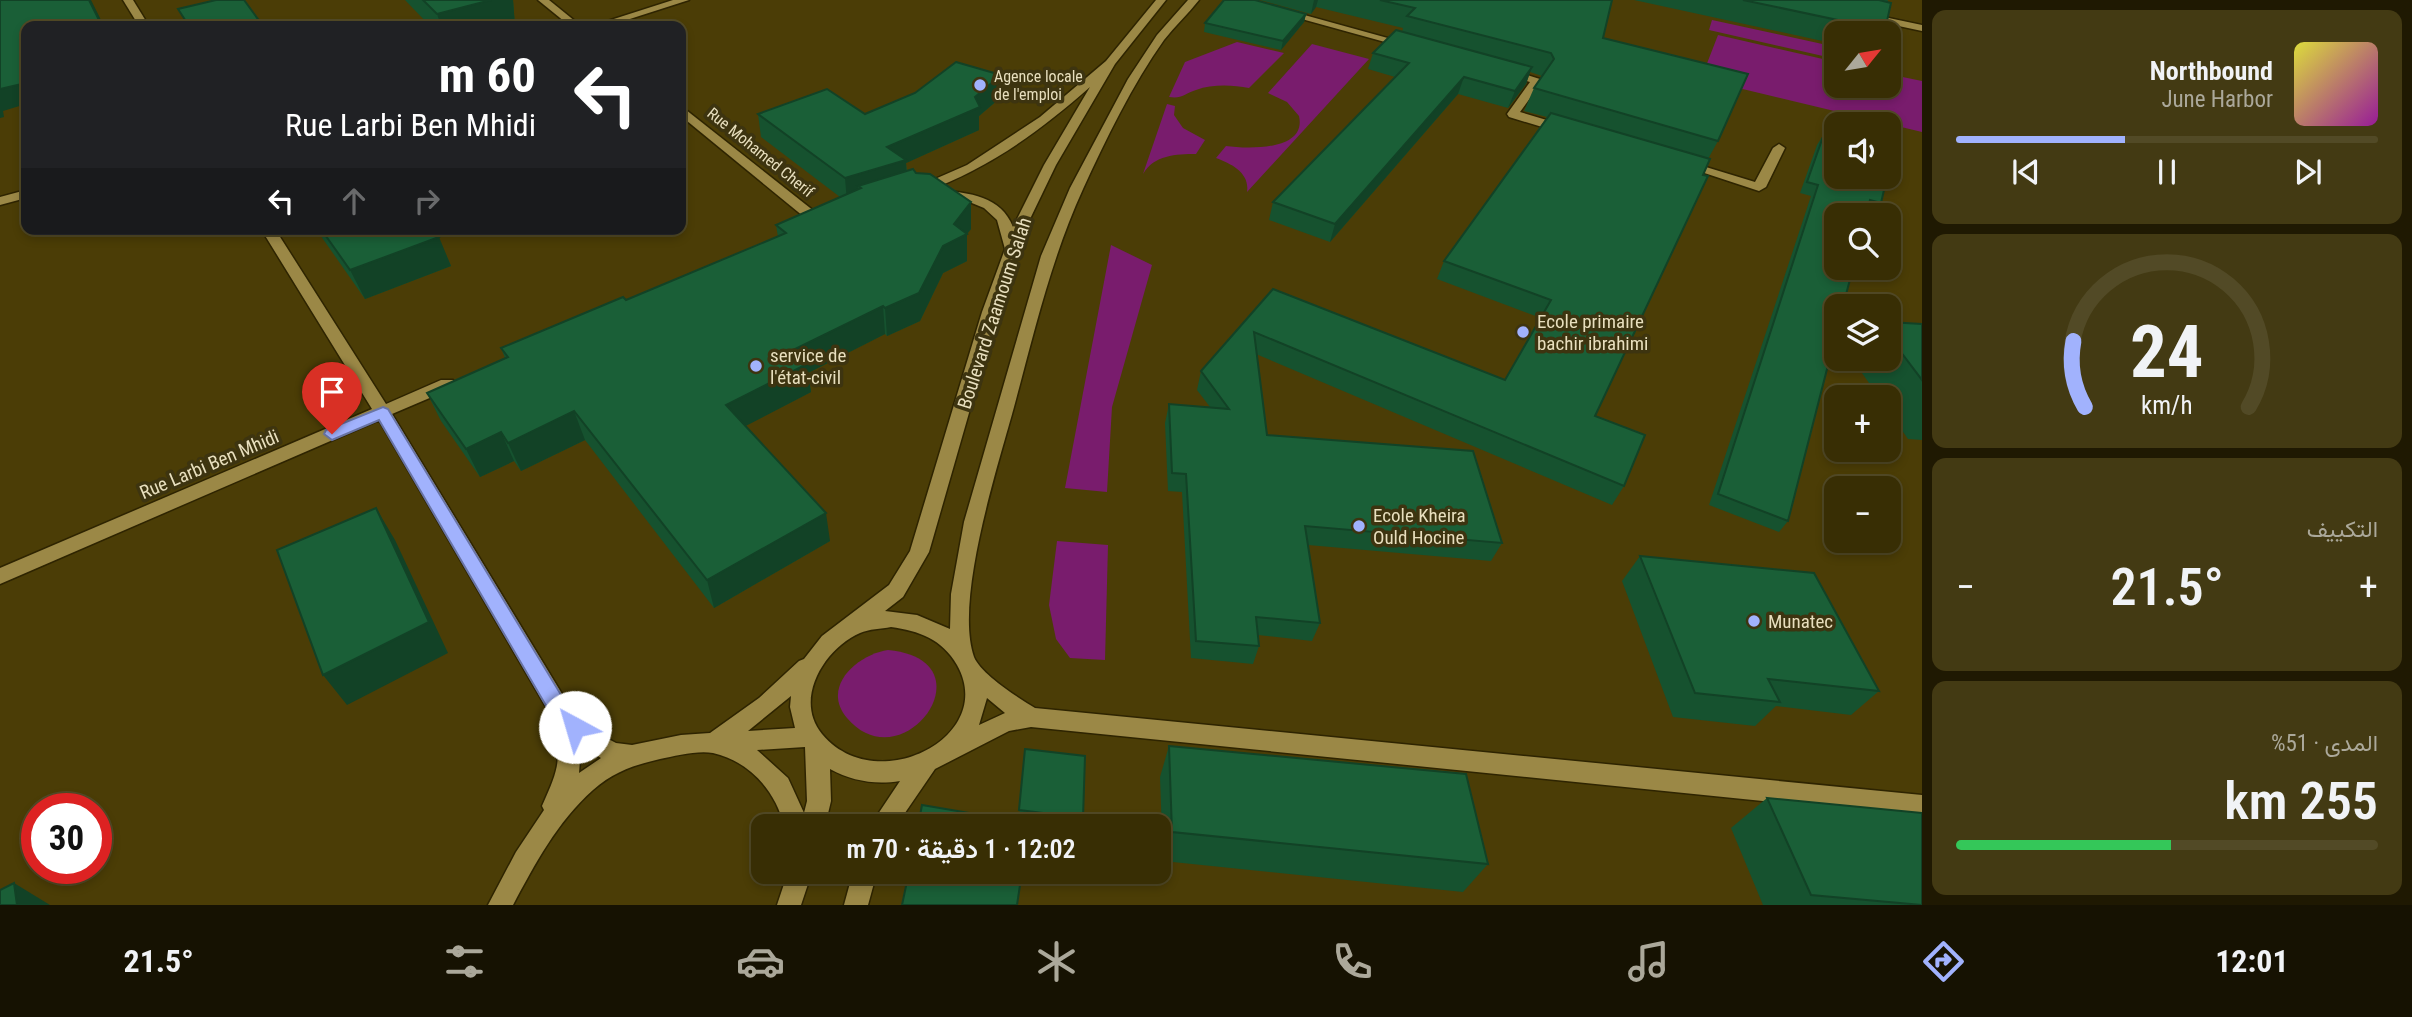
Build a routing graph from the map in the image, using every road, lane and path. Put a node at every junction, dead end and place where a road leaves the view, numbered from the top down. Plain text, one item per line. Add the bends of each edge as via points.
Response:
1 (128, 0) edge
2 (543, 0) edge
3 (684, 0) edge
4 (1161, 0) edge
5 (1194, 0) edge
6 (1238, 0) edge
7 (1854, 14) edge
8 (141, 21) edge
9 (570, 21) edge
10 (614, 21) edge
11 (1922, 28) edge
12 (1420, 48) edge
13 (1110, 63) junction
14 (1498, 69) edge
15 (686, 114) edge
16 (1578, 133) edge
17 (1779, 148) dead end
18 (1668, 160) edge
19 (21, 195) edge
20 (0, 201) edge
21 (819, 222) edge
22 (272, 235) edge
23 (1012, 251) junction
24 (457, 380) edge
25 (383, 412) junction
26 (0, 576) edge
27 (848, 630) junction
28 (811, 662) junction
29 (968, 664) junction
30 (562, 714) junction
31 (1031, 717) junction
32 (814, 742) junction
33 (711, 745) junction
34 (632, 755) junction
35 (936, 758) junction
36 (1922, 806) edge
37 (794, 814) edge
38 (816, 814) edge
39 (892, 814) edge
40 (544, 828) junction
41 (796, 884) edge
42 (862, 884) edge
43 (500, 905) edge
44 (789, 905) edge
45 (856, 905) edge

1 - 8 street
2 - 9 street
3 - 10 street
4 - 13 street, Boulevard Zaamoum Salah
5 - 29 street, Boulevard Zaamoum Salah via 1161,37 1134,79 1077,188 1048,256 973,522 961,594 960,632
6 - 12 street
7 - 11 street
13 - 23 street, Boulevard Zaamoum Salah via 1050,165
13 - 23 street via 1049,119 1012,144 949,179 903,195 935,193 979,200 1005,219
14 - 16 street via 1537,80 1513,114
15 - 21 street, Rue Mohamed Cherif
17 - 18 street via 1759,187
19 - 20 street
22 - 25 street
23 - 27 street, Boulevard Zaamoum Salah via 919,552 896,592
24 - 25 street, Rue Larbi Ben Mhidi
25 - 26 street, Rue Larbi Ben Mhidi
25 - 30 street
27 - 28 street via 820,649
27 - 29 street via 891,619 913,622 942,635
28 - 32 street via 800,692 803,722
28 - 33 street via 767,705
29 - 31 street via 1008,703
29 - 35 street via 975,688 970,722 960,738
30 - 34 street via 600,748
30 - 40 street via 573,744 570,768
31 - 35 street via 1006,722
31 - 36 street
32 - 33 street
32 - 35 street via 856,771 904,772
32 - 38 street via 819,800
33 - 34 street via 681,745
33 - 37 street via 738,751 764,766
34 - 40 street via 593,774
35 - 39 street
40 - 43 street
41 - 44 street
42 - 45 street

